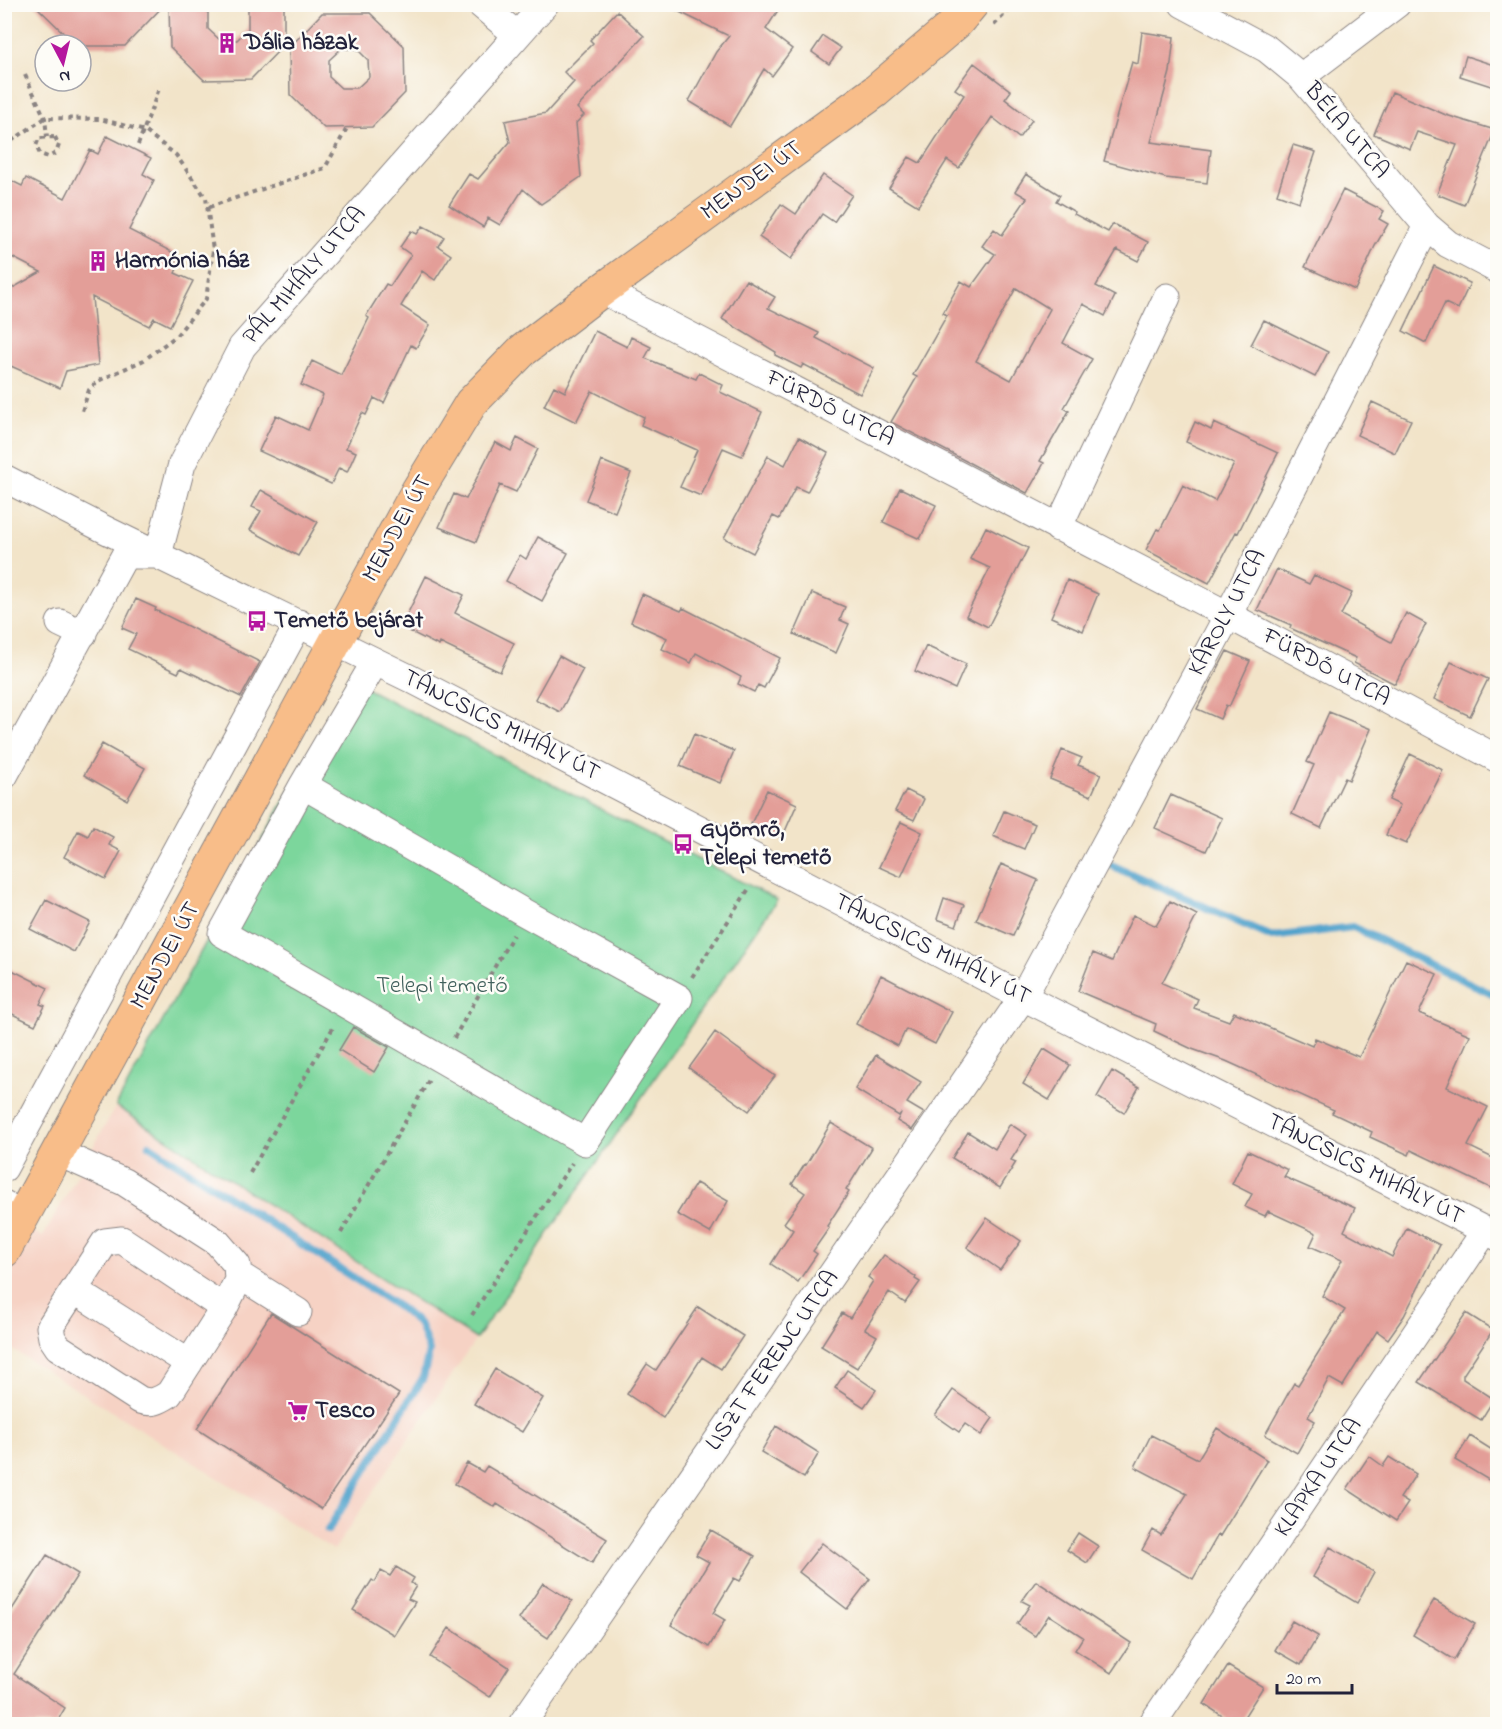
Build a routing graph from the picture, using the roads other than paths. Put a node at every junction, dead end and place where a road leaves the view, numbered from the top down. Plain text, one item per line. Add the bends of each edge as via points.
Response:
1 (480, 4) edge
2 (545, 4) edge
3 (972, 4) edge
4 (1183, 4) edge
5 (1397, 4) edge
6 (517, 35) junction
7 (1301, 77) junction
8 (1427, 226) junction
9 (1497, 270) edge
10 (602, 290) junction
11 (1167, 297) dead end
12 (4, 478) edge
13 (1058, 528) junction
14 (158, 555) junction
15 (1228, 615) junction
16 (299, 623) junction
17 (336, 642) junction
18 (375, 662) junction
19 (1497, 759) edge
20 (4, 776) edge
21 (303, 785) junction
22 (1023, 997) junction
23 (59, 1153) junction
24 (4, 1168) edge
25 (14, 1210) edge
26 (1491, 1234) edge
27 (4, 1251) edge
28 (239, 1275) junction
29 (74, 1290) junction
30 (224, 1308) junction
31 (298, 1312) dead end
32 (189, 1363) junction
33 (522, 1725) edge
34 (1152, 1725) edge

1 - 6 street
2 - 6 street, PÁL MIHÁLY UTCA
3 - 10 main road, MENDEI ÚT via 957,22 876,91
4 - 7 street, BÉLA UTCA via 1267,49
5 - 7 street
6 - 14 street, PÁL MIHÁLY UTCA via 242,347 182,464
7 - 8 street, BÉLA UTCA
8 - 9 street, BÉLA UTCA via 1448,244
8 - 15 street, KÁROLY UTCA
10 - 13 street, FÜRDŐ UTCA
10 - 17 main road, MENDEI ÚT via 522,351 471,404 418,490
11 - 13 street
12 - 14 street, TÁNCSICS MIHÁLY ÚT
13 - 15 street, FÜRDŐ UTCA
14 - 16 street, TÁNCSICS MIHÁLY ÚT
14 - 20 street via 125,555 71,629
15 - 19 street, FÜRDŐ UTCA
15 - 22 street, KÁROLY UTCA
16 - 17 street, TÁNCSICS MIHÁLY ÚT
16 - 24 street, MENDEI ÚT
17 - 18 street, TÁNCSICS MIHÁLY ÚT
17 - 23 main road, MENDEI ÚT
18 - 21 street
18 - 22 street, TÁNCSICS MIHÁLY ÚT
21 - 21 street via 679,998 585,1142 222,933
22 - 26 street, TÁNCSICS MIHÁLY ÚT
22 - 33 street, LISZT FERENC UTCA
23 - 25 main road, MENDEI ÚT
23 - 28 street via 124,1182 216,1242 237,1265
25 - 27 main road, MENDEI ÚT
26 - 34 street, KLAPKA UTCA
28 - 30 street
28 - 31 street
29 - 30 street via 105,1242 122,1240
29 - 32 street
29 - 32 street via 50,1327 52,1338 58,1347 140,1400 159,1401 169,1394
30 - 32 street

